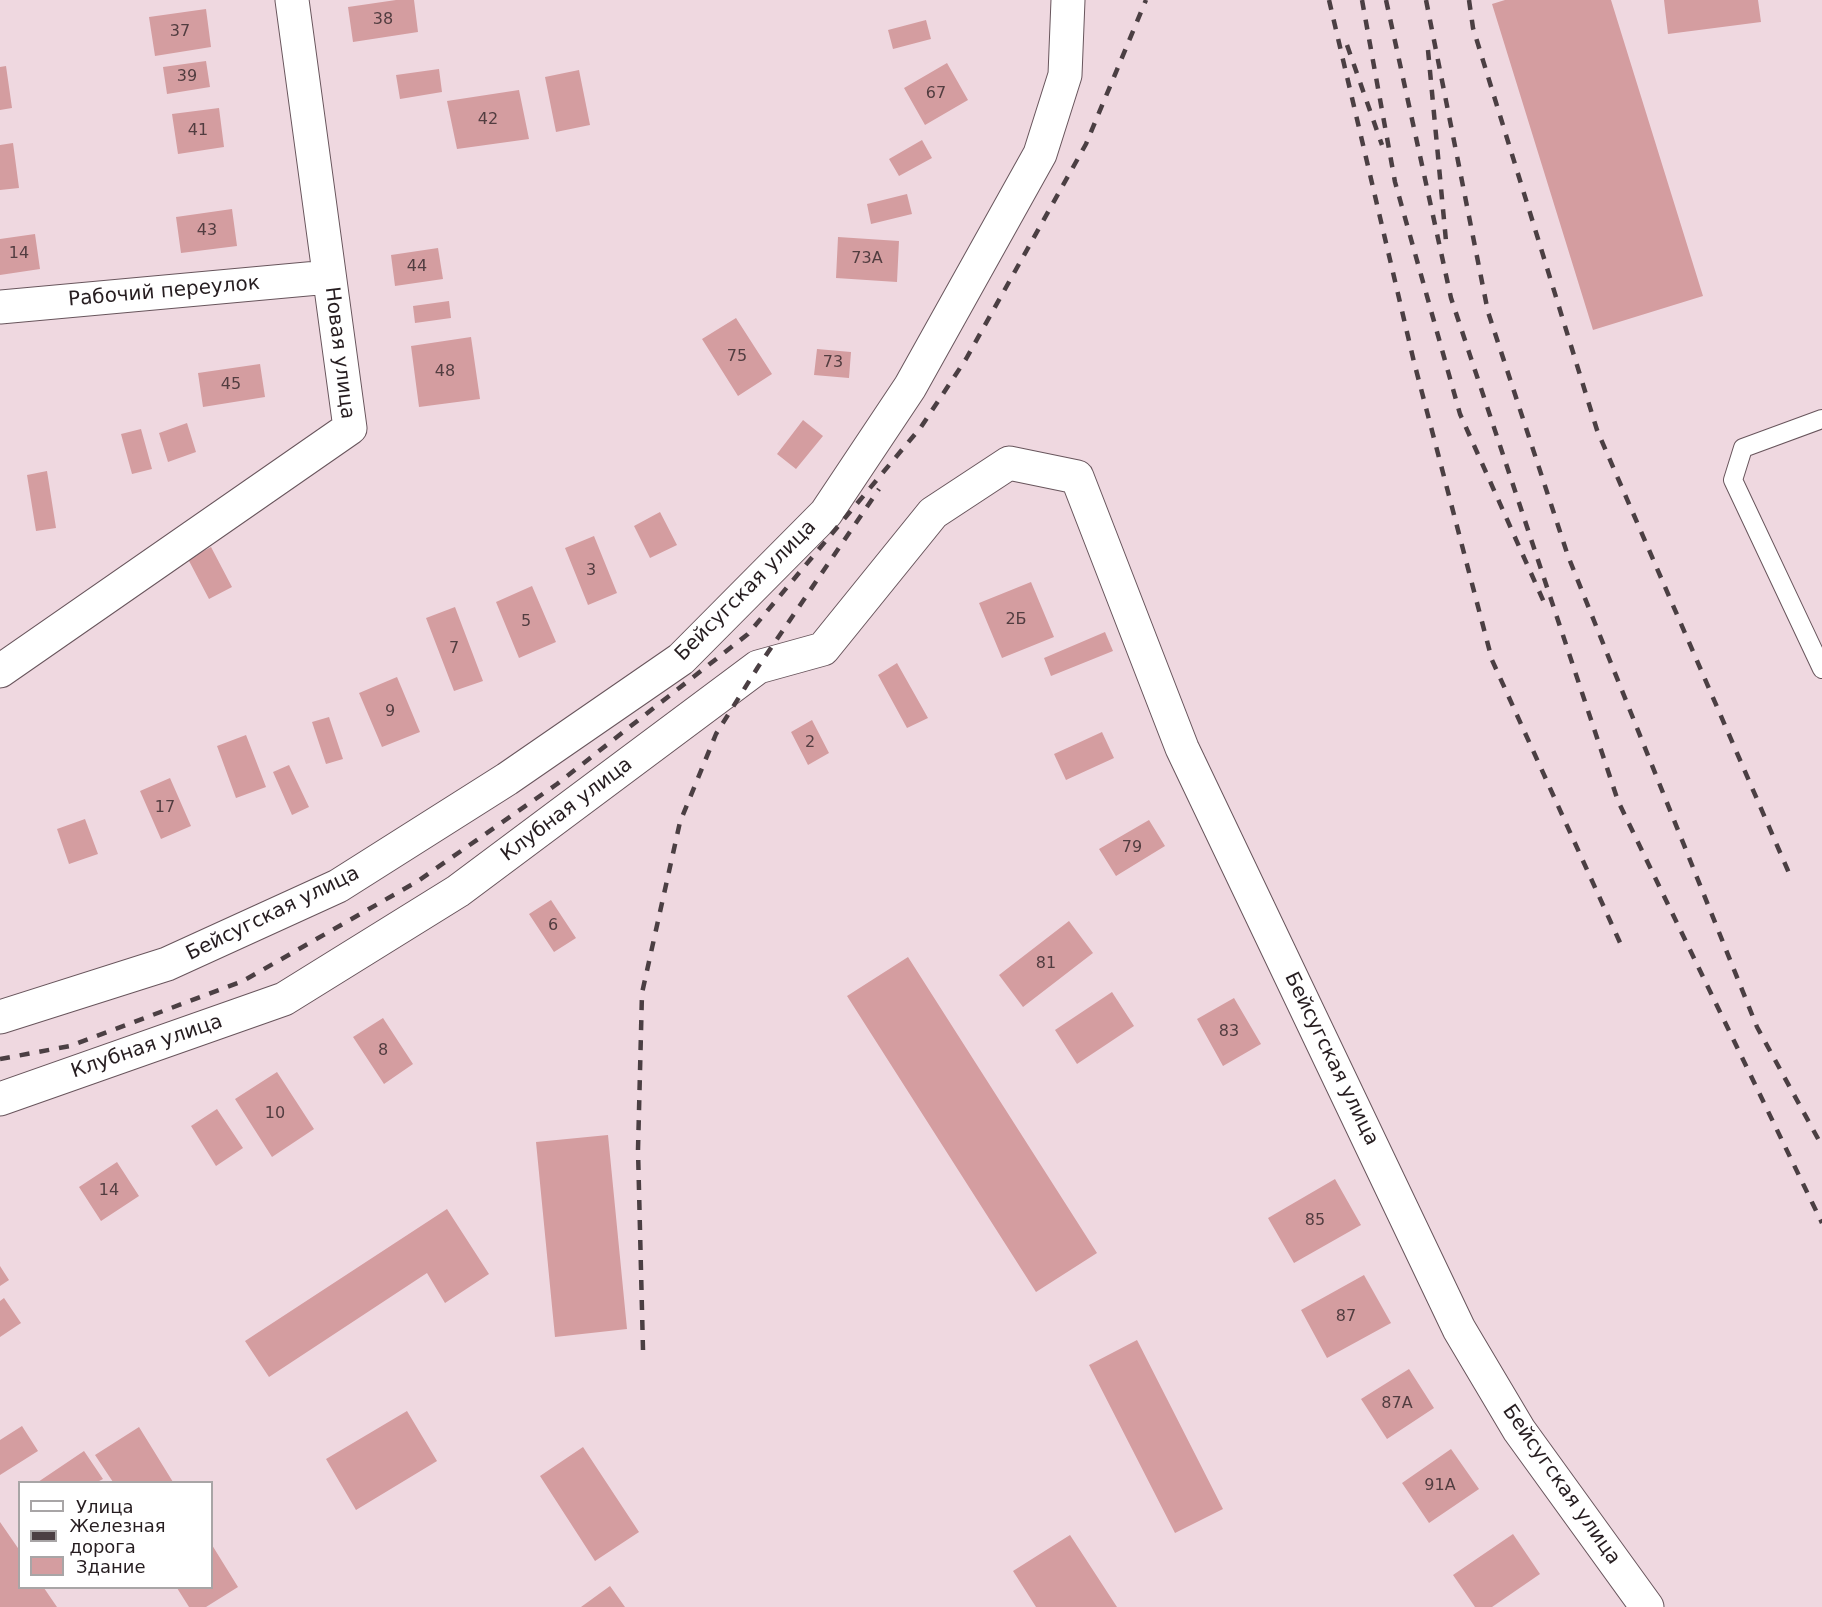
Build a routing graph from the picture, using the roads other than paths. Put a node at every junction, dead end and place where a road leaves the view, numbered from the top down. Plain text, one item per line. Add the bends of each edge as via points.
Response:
1 (292, 0) edge
2 (1068, 0) edge
3 (329, 278) junction
4 (0, 307) edge
5 (1822, 419) edge
6 (1077, 477) joint
7 (1822, 669) edge
8 (0, 671) edge
9 (0, 1017) edge
10 (0, 1099) edge
11 (1647, 1607) edge

1 - 3 street, Новая улица
2 - 9 street, Бейсугская улица via 1065,75 1040,154 910,387 826,513 681,659 507,779 338,886 167,964
3 - 4 street, Рабочий переулок
3 - 8 street, Новая улица via 350,428
5 - 7 lane via 1743,448 1733,480
6 - 10 street, Клубная улица via 1009,464 933,513 824,649 758,667 458,891 284,999
6 - 11 street, Бейсугская улица via 1182,748 1459,1329 1519,1430

